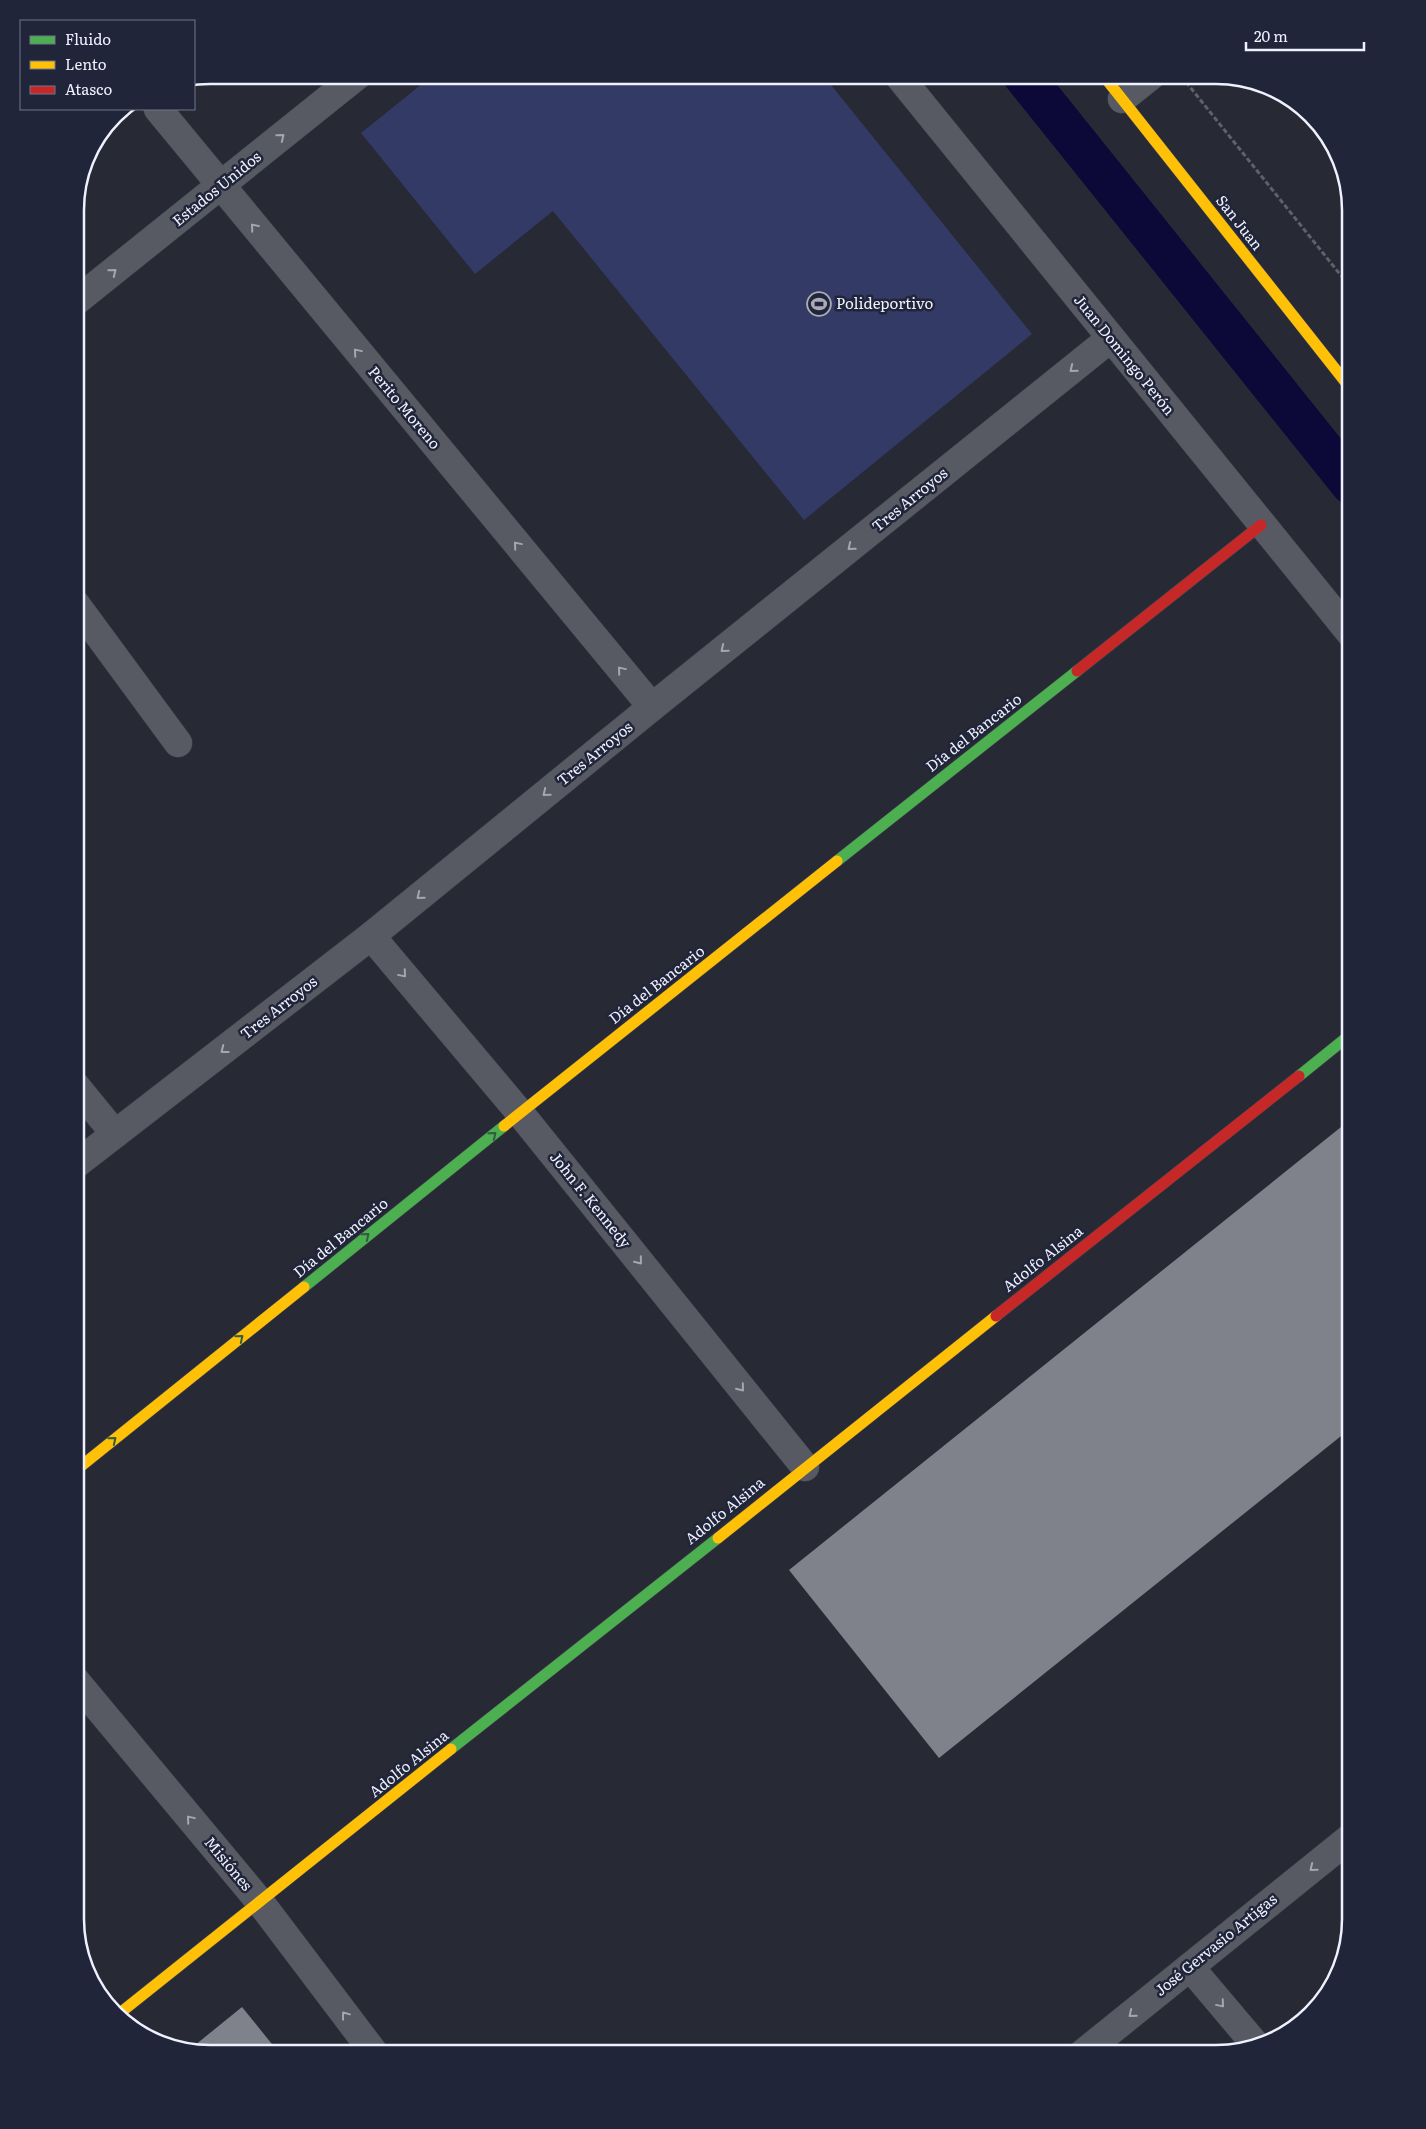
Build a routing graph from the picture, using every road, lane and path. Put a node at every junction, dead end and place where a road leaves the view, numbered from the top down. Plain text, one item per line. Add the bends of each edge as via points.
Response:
1 (347, 84) edge
2 (905, 84) edge
3 (1110, 84) edge
4 (1141, 84) edge
5 (1188, 84) edge
6 (1122, 99) junction
7 (159, 110) edge
8 (220, 186) junction
9 (1342, 277) edge
10 (84, 295) edge
11 (1111, 338) junction
12 (1342, 378) edge
13 (1260, 525) junction
14 (84, 615) edge
15 (1342, 623) edge
16 (652, 707) junction
17 (178, 743) dead end
18 (371, 936) junction
19 (1342, 1041) edge
20 (84, 1096) edge
21 (520, 1113) junction
22 (115, 1134) junction
23 (84, 1158) edge
24 (84, 1464) edge
25 (805, 1467) junction
26 (84, 1691) edge
27 (1342, 1844) edge
28 (260, 1902) junction
29 (1190, 1967) junction
30 (123, 2010) edge
31 (1251, 2040) edge
32 (367, 2045) edge
33 (1093, 2045) edge

8 -> 1 street, Estados Unidos
2 - 11 street, Juan Domingo Perón
3 - 6 main road, San Juan
4 - 6 street
5 - 9 path
6 - 12 main road, San Juan
7 - 8 street, Perito Moreno
10 -> 8 street, Estados Unidos
16 -> 8 street, Perito Moreno
11 - 13 street, Juan Domingo Perón
11 -> 16 street, Tres Arroyos
13 - 15 street, Juan Domingo Perón
13 - 21 main road, Día del Bancario
14 - 17 street
16 -> 18 street, Tres Arroyos
18 -> 21 street, John F. Kennedy
18 -> 22 street, Tres Arroyos
19 - 25 main road, Adolfo Alsina
20 - 22 street
24 -> 21 main road, Día del Bancario
21 -> 25 street, John F. Kennedy
22 - 23 street, Tres Arroyos
25 - 28 main road, Adolfo Alsina
28 -> 26 street, Misiónes
27 -> 29 street, José Gervasio Artigas
28 - 30 main road, Adolfo Alsina
32 -> 28 street, Misiónes
29 -> 31 street
29 -> 33 street, José Gervasio Artigas

